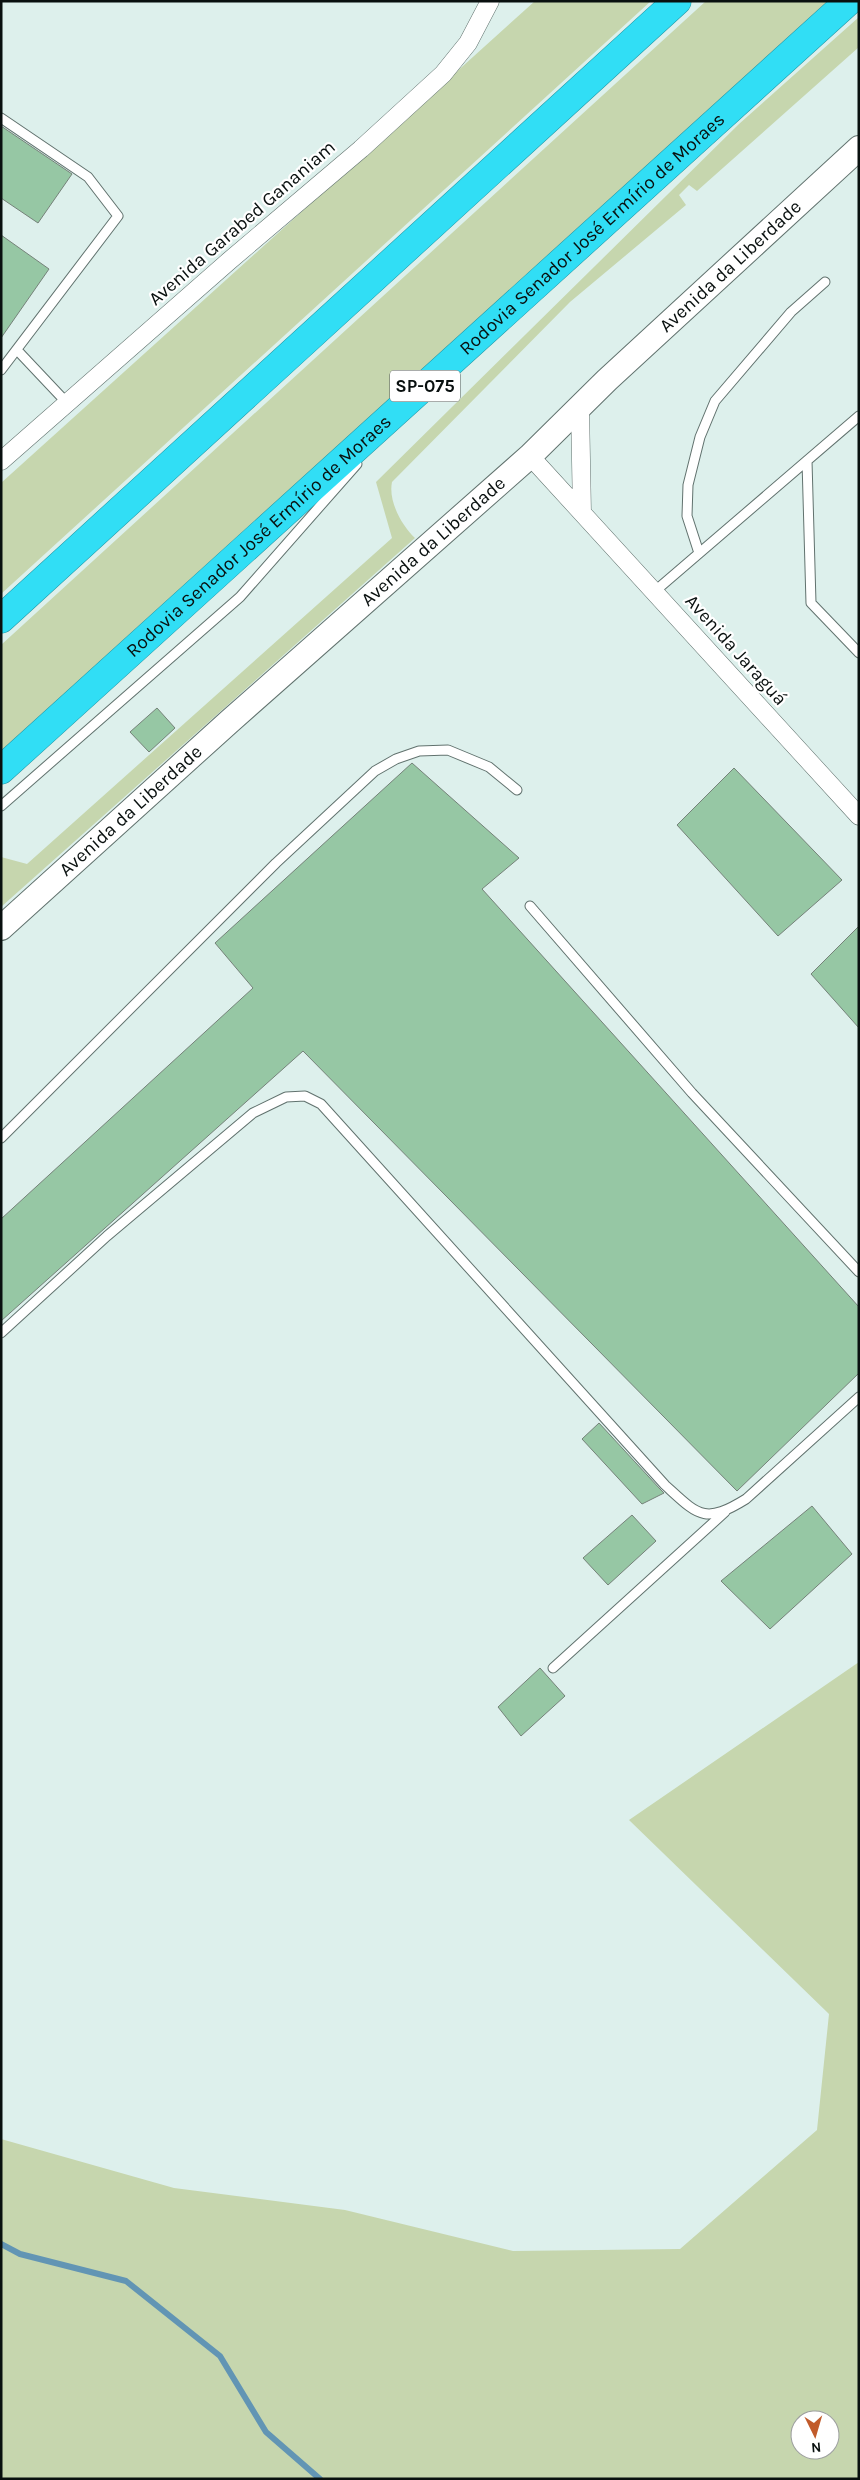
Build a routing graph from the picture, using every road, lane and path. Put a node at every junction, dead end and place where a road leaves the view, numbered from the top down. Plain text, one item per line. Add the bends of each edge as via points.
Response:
1 (490, 1) edge
2 (678, 1) edge
3 (849, 1) edge
4 (1, 118) edge
5 (859, 148) edge
6 (824, 282) dead end
7 (17, 350) junction
8 (1, 370) edge
9 (430, 381) junction
10 (67, 403) junction
11 (580, 407) junction
12 (859, 416) edge
13 (375, 444) dead end
14 (530, 456) junction
15 (362, 458) dead end
16 (1, 461) edge
17 (807, 461) junction
18 (582, 513) junction
19 (699, 553) junction
20 (654, 592) junction
21 (1, 619) edge
22 (859, 653) edge
23 (1, 770) edge
24 (517, 790) dead end
25 (1, 806) edge
26 (859, 816) edge
27 (530, 906) dead end
28 (1, 928) edge
29 (1, 1138) edge
30 (859, 1272) edge
31 (1, 1333) edge
32 (859, 1397) edge
33 (726, 1511) junction
34 (553, 1668) dead end

1 - 10 street, Avenida Garabed Gananiam via 468,43 444,74
2 - 21 highway
3 - 9 highway, Rodovia Senador José Ermírio de Moraes / SP-075
4 - 7 lane via 88,177 118,216
5 - 11 street, Avenida da Liberdade
6 - 19 lane via 791,312 715,401 700,437 688,484 687,516
7 - 8 lane
7 - 10 lane
9 - 13 lane
9 - 23 highway, Rodovia Senador José Ermírio de Moraes / SP-075
10 - 16 street, Avenida Garabed Gananiam
11 - 14 street, Avenida da Liberdade
11 - 18 street
12 - 17 lane
14 - 18 street, Avenida Jaraguá
14 - 28 street, Avenida da Liberdade
15 - 25 lane via 240,597
17 - 19 lane
17 - 22 lane via 810,603
18 - 20 street, Avenida Jaraguá
19 - 20 lane
20 - 26 street, Avenida Jaraguá
24 - 29 lane via 489,767 448,750 419,751 375,771 276,863
27 - 30 lane via 692,1093
31 - 33 lane via 107,1236 253,1113 286,1097 305,1096 320,1104 665,1485 693,1511 708,1515
32 - 33 lane via 746,1499
33 - 34 lane

